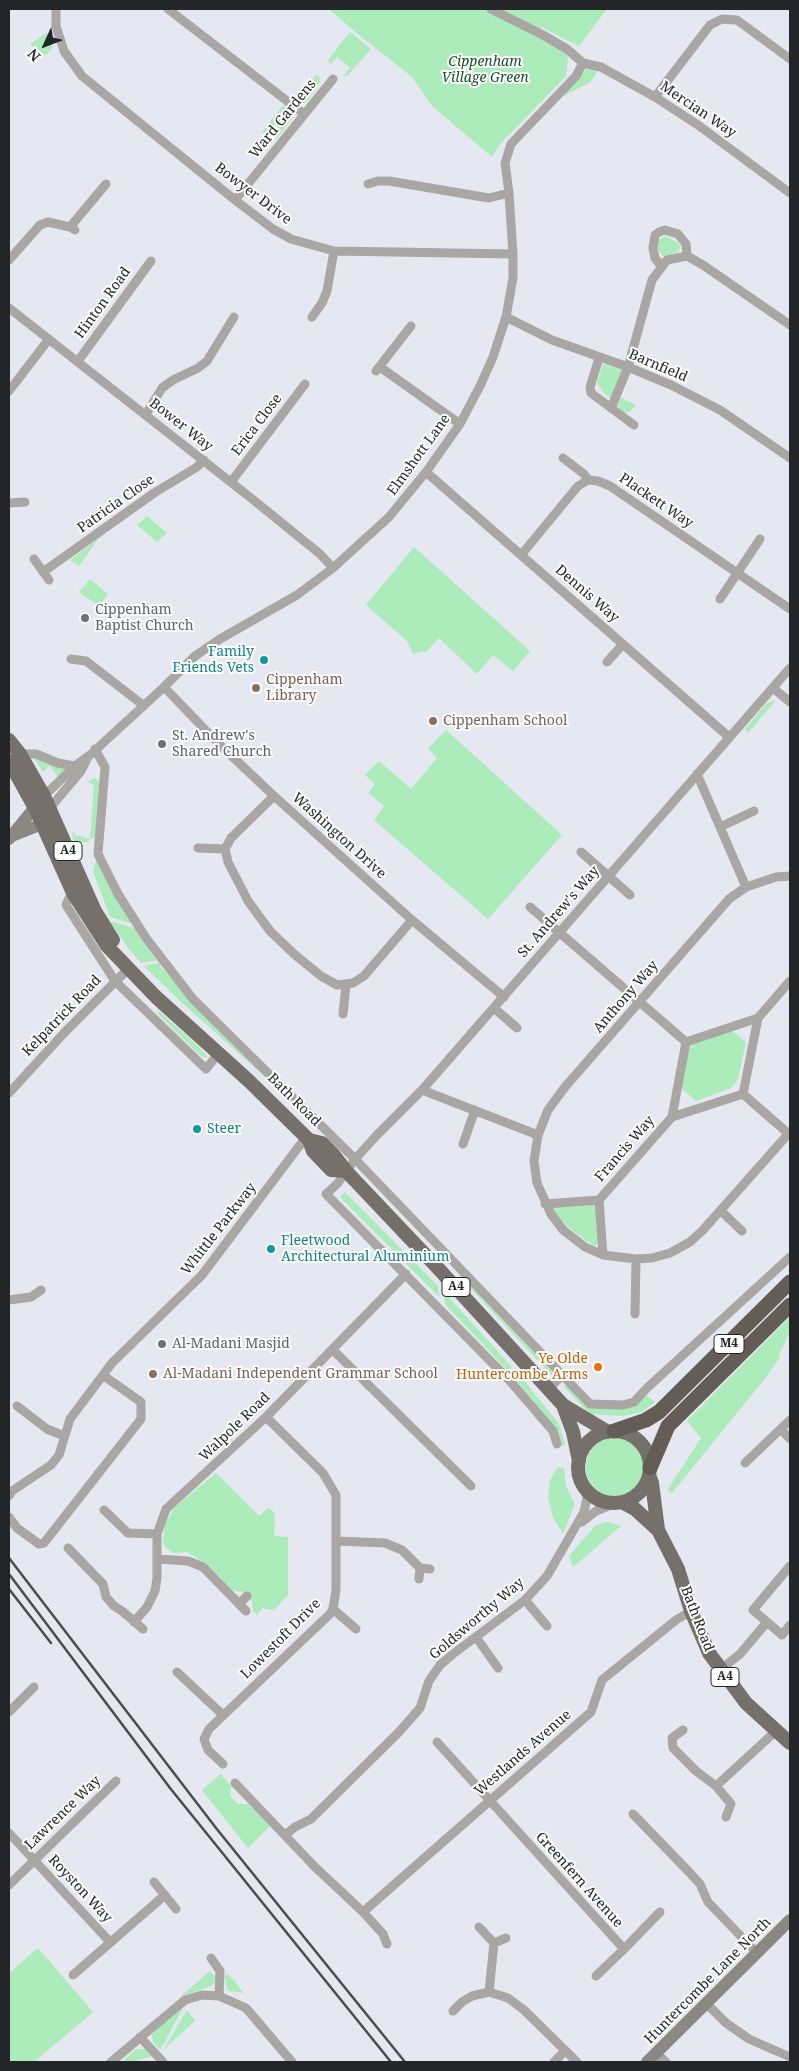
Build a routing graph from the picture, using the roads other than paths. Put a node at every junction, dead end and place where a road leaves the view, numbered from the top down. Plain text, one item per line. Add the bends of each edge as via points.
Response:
1 (56, 9) edge
2 (168, 9) edge
3 (490, 9) edge
4 (790, 59) edge
5 (583, 63) junction
6 (333, 80) dead end
7 (655, 97) junction
8 (304, 114) junction
9 (106, 184) dead end
10 (368, 184) dead end
11 (509, 193) junction
12 (790, 193) edge
13 (235, 200) junction
14 (334, 251) junction
15 (513, 254) junction
16 (687, 256) junction
17 (9, 260) edge
18 (151, 261) dead end
19 (660, 266) junction
20 (9, 308) edge
21 (506, 316) junction
22 (234, 317) dead end
23 (312, 317) dead end
24 (790, 325) edge
25 (411, 326) dead end
26 (49, 339) junction
27 (599, 358) junction
28 (78, 361) junction
29 (628, 367) junction
30 (305, 384) dead end
31 (9, 391) edge
32 (611, 408) junction
33 (146, 414) junction
34 (460, 424) junction
35 (634, 425) dead end
36 (563, 458) dead end
37 (790, 458) edge
38 (204, 460) junction
39 (426, 472) junction
40 (588, 480) junction
41 (231, 482) junction
42 (24, 502) dead end
43 (9, 503) edge
44 (760, 539) dead end
45 (521, 555) junction
46 (34, 559) dead end
47 (333, 568) junction
48 (737, 573) junction
49 (720, 599) dead end
50 (790, 609) edge
51 (623, 644) junction
52 (71, 659) dead end
53 (607, 662) dead end
54 (790, 668) edge
55 (164, 687) junction
56 (773, 688) junction
57 (790, 702) edge
58 (143, 705) junction
59 (729, 737) junction
60 (9, 740) edge
61 (93, 752) junction
62 (15, 758) edge
63 (75, 766) junction
64 (697, 774) junction
65 (274, 796) junction
66 (46, 803) junction
67 (35, 808) junction
68 (754, 811) dead end
69 (42, 824) junction
70 (720, 827) junction
71 (10, 838) edge
72 (198, 848) dead end
73 (225, 848) junction
74 (581, 852) dead end
75 (609, 876) junction
76 (790, 876) edge
77 (746, 887) junction
78 (73, 893) junction
79 (630, 895) dead end
80 (530, 906) dead end
81 (412, 920) junction
82 (560, 932) junction
83 (127, 965) junction
84 (115, 980) junction
85 (790, 981) edge
86 (346, 985) junction
87 (504, 997) junction
88 (640, 1002) junction
89 (494, 1008) junction
90 (343, 1014) dead end
91 (758, 1018) junction
92 (517, 1028) dead end
93 (686, 1042) junction
94 (218, 1054) junction
95 (422, 1090) junction
96 (9, 1093) edge
97 (743, 1094) junction
98 (475, 1110) junction
99 (672, 1117) junction
100 (790, 1134) edge
101 (538, 1135) junction
102 (308, 1138) junction
103 (462, 1144) dead end
104 (355, 1159) junction
105 (346, 1171) junction
106 (600, 1200) junction
107 (545, 1204) junction
108 (721, 1211) junction
109 (742, 1231) dead end
110 (603, 1256) junction
111 (790, 1257) edge
112 (636, 1259) junction
113 (406, 1274) junction
114 (790, 1282) edge
115 (41, 1290) dead end
116 (9, 1300) edge
117 (790, 1305) edge
118 (636, 1314) dead end
119 (333, 1350) junction
120 (563, 1375) junction
121 (104, 1376) junction
122 (548, 1388) junction
123 (563, 1405) junction
124 (17, 1406) dead end
125 (266, 1417) junction
126 (790, 1420) edge
127 (781, 1429) junction
128 (611, 1431) junction
129 (64, 1436) junction
130 (790, 1439) edge
131 (557, 1444) dead end
132 (579, 1461) junction
133 (745, 1463) dead end
134 (650, 1471) junction
135 (471, 1486) dead end
136 (585, 1488) junction
137 (9, 1496) edge
138 (619, 1503) junction
139 (104, 1510) dead end
140 (9, 1517) edge
141 (578, 1525) junction
142 (658, 1530) junction
143 (157, 1534) junction
144 (337, 1541) junction
145 (68, 1548) dead end
146 (157, 1559) junction
147 (790, 1566) edge
148 (420, 1568) junction
149 (430, 1568) dead end
150 (419, 1579) dead end
151 (247, 1596) dead end
152 (525, 1600) junction
153 (239, 1604) junction
154 (333, 1609) junction
155 (246, 1611) dead end
156 (691, 1611) junction
157 (134, 1622) junction
158 (767, 1622) junction
159 (790, 1625) edge
160 (547, 1626) dead end
161 (143, 1629) dead end
162 (356, 1629) dead end
163 (476, 1637) junction
164 (498, 1668) dead end
165 (720, 1670) junction
166 (177, 1672) dead end
167 (34, 1687) dead end
168 (9, 1712) edge
169 (223, 1715) junction
170 (682, 1730) dead end
171 (776, 1731) junction
172 (437, 1742) dead end
173 (790, 1743) edge
174 (223, 1764) dead end
175 (116, 1781) dead end
176 (235, 1783) dead end
177 (716, 1786) junction
178 (489, 1801) junction
179 (633, 1814) dead end
180 (726, 1817) dead end
181 (9, 1832) edge
182 (285, 1835) junction
183 (35, 1860) junction
184 (154, 1882) dead end
185 (9, 1885) edge
186 (165, 1895) junction
187 (176, 1909) dead end
188 (363, 1912) junction
189 (660, 1912) dead end
190 (790, 1920) edge
191 (478, 1927) dead end
192 (506, 1938) dead end
193 (110, 1942) junction
194 (494, 1943) junction
195 (387, 1944) dead end
196 (624, 1949) junction
197 (758, 1953) junction
198 (211, 1958) dead end
199 (73, 1975) dead end
200 (596, 1976) dead end
201 (489, 1992) junction
202 (219, 1996) junction
203 (706, 2003) junction
204 (452, 2012) dead end
205 (140, 2037) junction
206 (565, 2051) junction
207 (790, 2057) edge
208 (652, 2058) edge
209 (111, 2062) edge
210 (163, 2062) edge
211 (292, 2062) edge
212 (554, 2062) edge
213 (577, 2062) edge
214 (666, 2062) edge

1 - 13 street, Bowyer Drive via 56,26 64,51 82,76
2 - 8 street
3 - 5 street via 567,49
4 - 7 street via 737,20 722,19 710,25
5 - 7 street, Mercian Way via 601,67
5 - 11 street, Elmshott Lane via 576,76 511,144 504,163
6 - 8 street, Ward Gardens
7 - 12 street, Mercian Way
8 - 13 street, Ward Gardens
9 - 17 street via 73,229 48,222 40,225
10 - 11 street via 390,176 489,198
11 - 15 street, Elmshott Lane
13 - 14 street, Bowyer Drive via 291,240
14 - 15 street, Bowyer Drive
14 - 23 street via 327,292
15 - 21 street, Elmshott Lane via 513,278
16 - 19 street via 667,260
16 - 19 street via 686,244 678,234 665,230 659,232 655,235 653,248
16 - 24 street
18 - 28 street, Hinton Road
19 - 29 street via 652,280
20 - 26 street, Bower Way
21 - 27 street, Barnfield via 552,340
21 - 34 street, Elmshott Lane via 493,357
22 - 33 street via 207,361 162,388
25 - 34 street via 378,369
26 - 28 street, Bower Way
26 - 31 street
27 - 29 street, Barnfield
27 - 32 street via 591,393
28 - 33 street, Bower Way
29 - 32 street
29 - 37 street, Barnfield via 671,384 720,410
30 - 41 street, Erica Close
32 - 35 street
33 - 38 street, Bower Way
34 - 39 street, Elmshott Lane
36 - 40 street
38 - 41 street, Bower Way
38 - 46 street, Patricia Close via 154,493 46,576
39 - 45 street, Dennis Way
39 - 47 street, Elmshott Lane via 389,517
40 - 45 street via 570,493
40 - 48 street, Plackett Way via 610,486
41 - 47 street, Bower Way
42 - 43 street
44 - 48 street
45 - 51 street, Dennis Way
47 - 55 street, Elmshott Lane via 297,594 195,656
48 - 49 street
48 - 50 street, Plackett Way
51 - 53 street
51 - 59 street, Dennis Way
52 - 58 street via 86,661
54 - 56 street, St. Andrew's Way
55 - 58 street, Elmshott Lane
55 - 65 street, Washington Drive
56 - 57 street
56 - 59 street, St. Andrew's Way
58 - 61 street, Elmshott Lane
59 - 64 street, St. Andrew's Way
60 - 62 main road, Bath Road / A4
61 - 63 street, Elmshott Lane
61 - 66 street, Elmshott Lane via 81,771
61 - 104 street, Bath Road via 104,768 98,854 146,938 194,999
62 - 63 street via 36,754
62 - 66 main road, Bath Road / A4
62 - 67 main road, Bath Road / A4
63 - 66 street, Elmshott Lane
64 - 70 street
64 - 75 street, St. Andrew's Way
65 - 73 street
65 - 81 street, Washington Drive
66 - 67 street
66 - 69 street
66 - 83 main road, Bath Road / A4 via 95,910
67 - 69 main road, Bath Road / A4
67 - 71 street
68 - 70 street
69 - 71 street
69 - 78 main road, Bath Road / A4
70 - 77 street
72 - 73 street
73 - 86 street via 228,862 248,900 270,930 322,976 337,985
74 - 75 street
75 - 79 street
75 - 82 street, St. Andrew's Way
76 - 77 street, Anthony Way
77 - 88 street, Anthony Way via 729,899
78 - 83 main road, Bath Road / A4 via 107,946
78 - 84 street via 66,905
80 - 82 street
81 - 86 street via 364,976
81 - 87 street, Washington Drive
82 - 87 street, St. Andrew's Way
82 - 88 street
83 - 84 street, Kelpatrick Road
83 - 94 main road, Bath Road / A4 via 156,997
84 - 94 street via 206,1069
84 - 96 street, Kelpatrick Road
85 - 91 street
86 - 90 street
87 - 89 street, St. Andrew's Way
88 - 93 street
88 - 101 street, Anthony Way via 565,1087 548,1110
89 - 92 street
89 - 95 street, St. Andrew's Way
91 - 93 street
91 - 97 street
93 - 99 street
94 - 102 main road, Bath Road / A4
95 - 98 street
95 - 104 street, St. Andrew's Way
97 - 99 street
97 - 100 street
98 - 101 street
98 - 103 street
99 - 106 street, Francis Way
100 - 108 street
101 - 107 street, Anthony Way via 534,1161 537,1183
102 - 105 main road, Bath Road / A4 via 322,1143
102 - 121 street, Whittle Parkway via 202,1275 112,1364
104 - 105 street, St. Andrew's Way
104 - 120 street, Bath Road
105 - 113 street, St. Andrew's Way via 326,1194
105 - 122 main road, Bath Road / A4
106 - 107 street
106 - 110 street
107 - 110 street, Anthony Way via 563,1230 584,1247
108 - 109 street
108 - 112 street via 690,1242 670,1253
110 - 112 street
111 - 120 street, Bath Road via 634,1402 590,1404
112 - 118 street
113 - 119 street, Walpole Road
113 - 131 street via 510,1381 553,1431
114 - 128 highway, M4 via 659,1412 646,1420
115 - 116 street via 31,1297
117 - 134 highway, M4 via 668,1426
119 - 125 street, Walpole Road
119 - 135 street
120 - 122 street
121 - 129 street, Whittle Parkway via 70,1418
121 - 140 street via 140,1402 141,1419 44,1543 39,1544 17,1528
122 - 123 main road, Bath Road / A4
123 - 128 main road, Bath Road / A4
123 - 132 main road, Bath Road / A4
124 - 129 street via 47,1429
125 - 143 street, Walpole Road via 166,1509
125 - 144 street, Lowestoft Drive via 323,1473 336,1495
126 - 127 street
127 - 130 street
127 - 133 street
128 - 132 main road via 591,1440
128 - 134 main road via 626,1433 641,1443 647,1453
129 - 137 street, Whittle Parkway via 59,1455 51,1465
132 - 136 main road via 579,1474
134 - 138 main road via 642,1490
134 - 142 main road, Bath Road / A4
136 - 138 main road via 598,1499
136 - 141 street, Goldsworthy Way via 587,1504
138 - 141 street, Goldsworthy Way via 596,1511
138 - 142 main road, Bath Road / A4 via 635,1510
139 - 143 street via 128,1533
141 - 152 street, Goldsworthy Way via 546,1576
142 - 156 main road, Bath Road / A4 via 678,1569
143 - 146 street, Walpole Road
144 - 148 street via 385,1542 402,1550
144 - 154 street, Lowestoft Drive
145 - 157 street via 103,1584 106,1597
146 - 153 street via 188,1561 203,1567
146 - 157 street, Walpole Road via 155,1591
147 - 158 street via 752,1610
148 - 149 street
148 - 150 street
151 - 153 street
152 - 160 street
152 - 163 street, Goldsworthy Way
153 - 155 street
154 - 162 street
154 - 169 street, Lowestoft Drive
156 - 165 main road, Bath Road / A4
156 - 178 street, Westlands Avenue via 602,1680 591,1712
157 - 161 street
158 - 159 street via 782,1635
158 - 165 street via 740,1654
163 - 164 street
163 - 182 street, Goldsworthy Way via 440,1665 429,1681 420,1708 399,1732 311,1819
165 - 171 main road, Bath Road / A4 via 746,1703
166 - 169 street
167 - 168 street
169 - 174 street, Lowestoft Drive via 204,1739 208,1750
170 - 177 street via 672,1738 673,1748
171 - 173 main road, Bath Road / A4
171 - 177 street
172 - 178 street, Greenfern Avenue
175 - 183 street, Lawrence Way
176 - 182 street via 241,1794
177 - 180 street via 731,1804
178 - 188 street, Westlands Avenue
178 - 196 street, Greenfern Avenue
179 - 197 street via 700,1884 708,1902
181 - 183 street, Royston Way
182 - 188 street
183 - 185 street, Lawrence Way
183 - 193 street, Royston Way
184 - 186 street
186 - 187 street
186 - 193 street
188 - 195 street
189 - 196 street
190 - 197 street, Huntercombe Lane North
191 - 194 street
192 - 194 street
193 - 199 street
194 - 201 street
196 - 200 street, Greenfern Avenue
197 - 203 street, Huntercombe Lane North
198 - 202 street via 220,1971
201 - 204 street via 472,1996
201 - 206 street via 508,1998 524,2010
202 - 205 street via 202,1995 185,2000
202 - 211 street via 246,2008
203 - 207 street via 749,2039
203 - 208 street, Huntercombe Lane North
205 - 209 street
205 - 210 street
206 - 212 street
206 - 213 street
208 - 214 street

